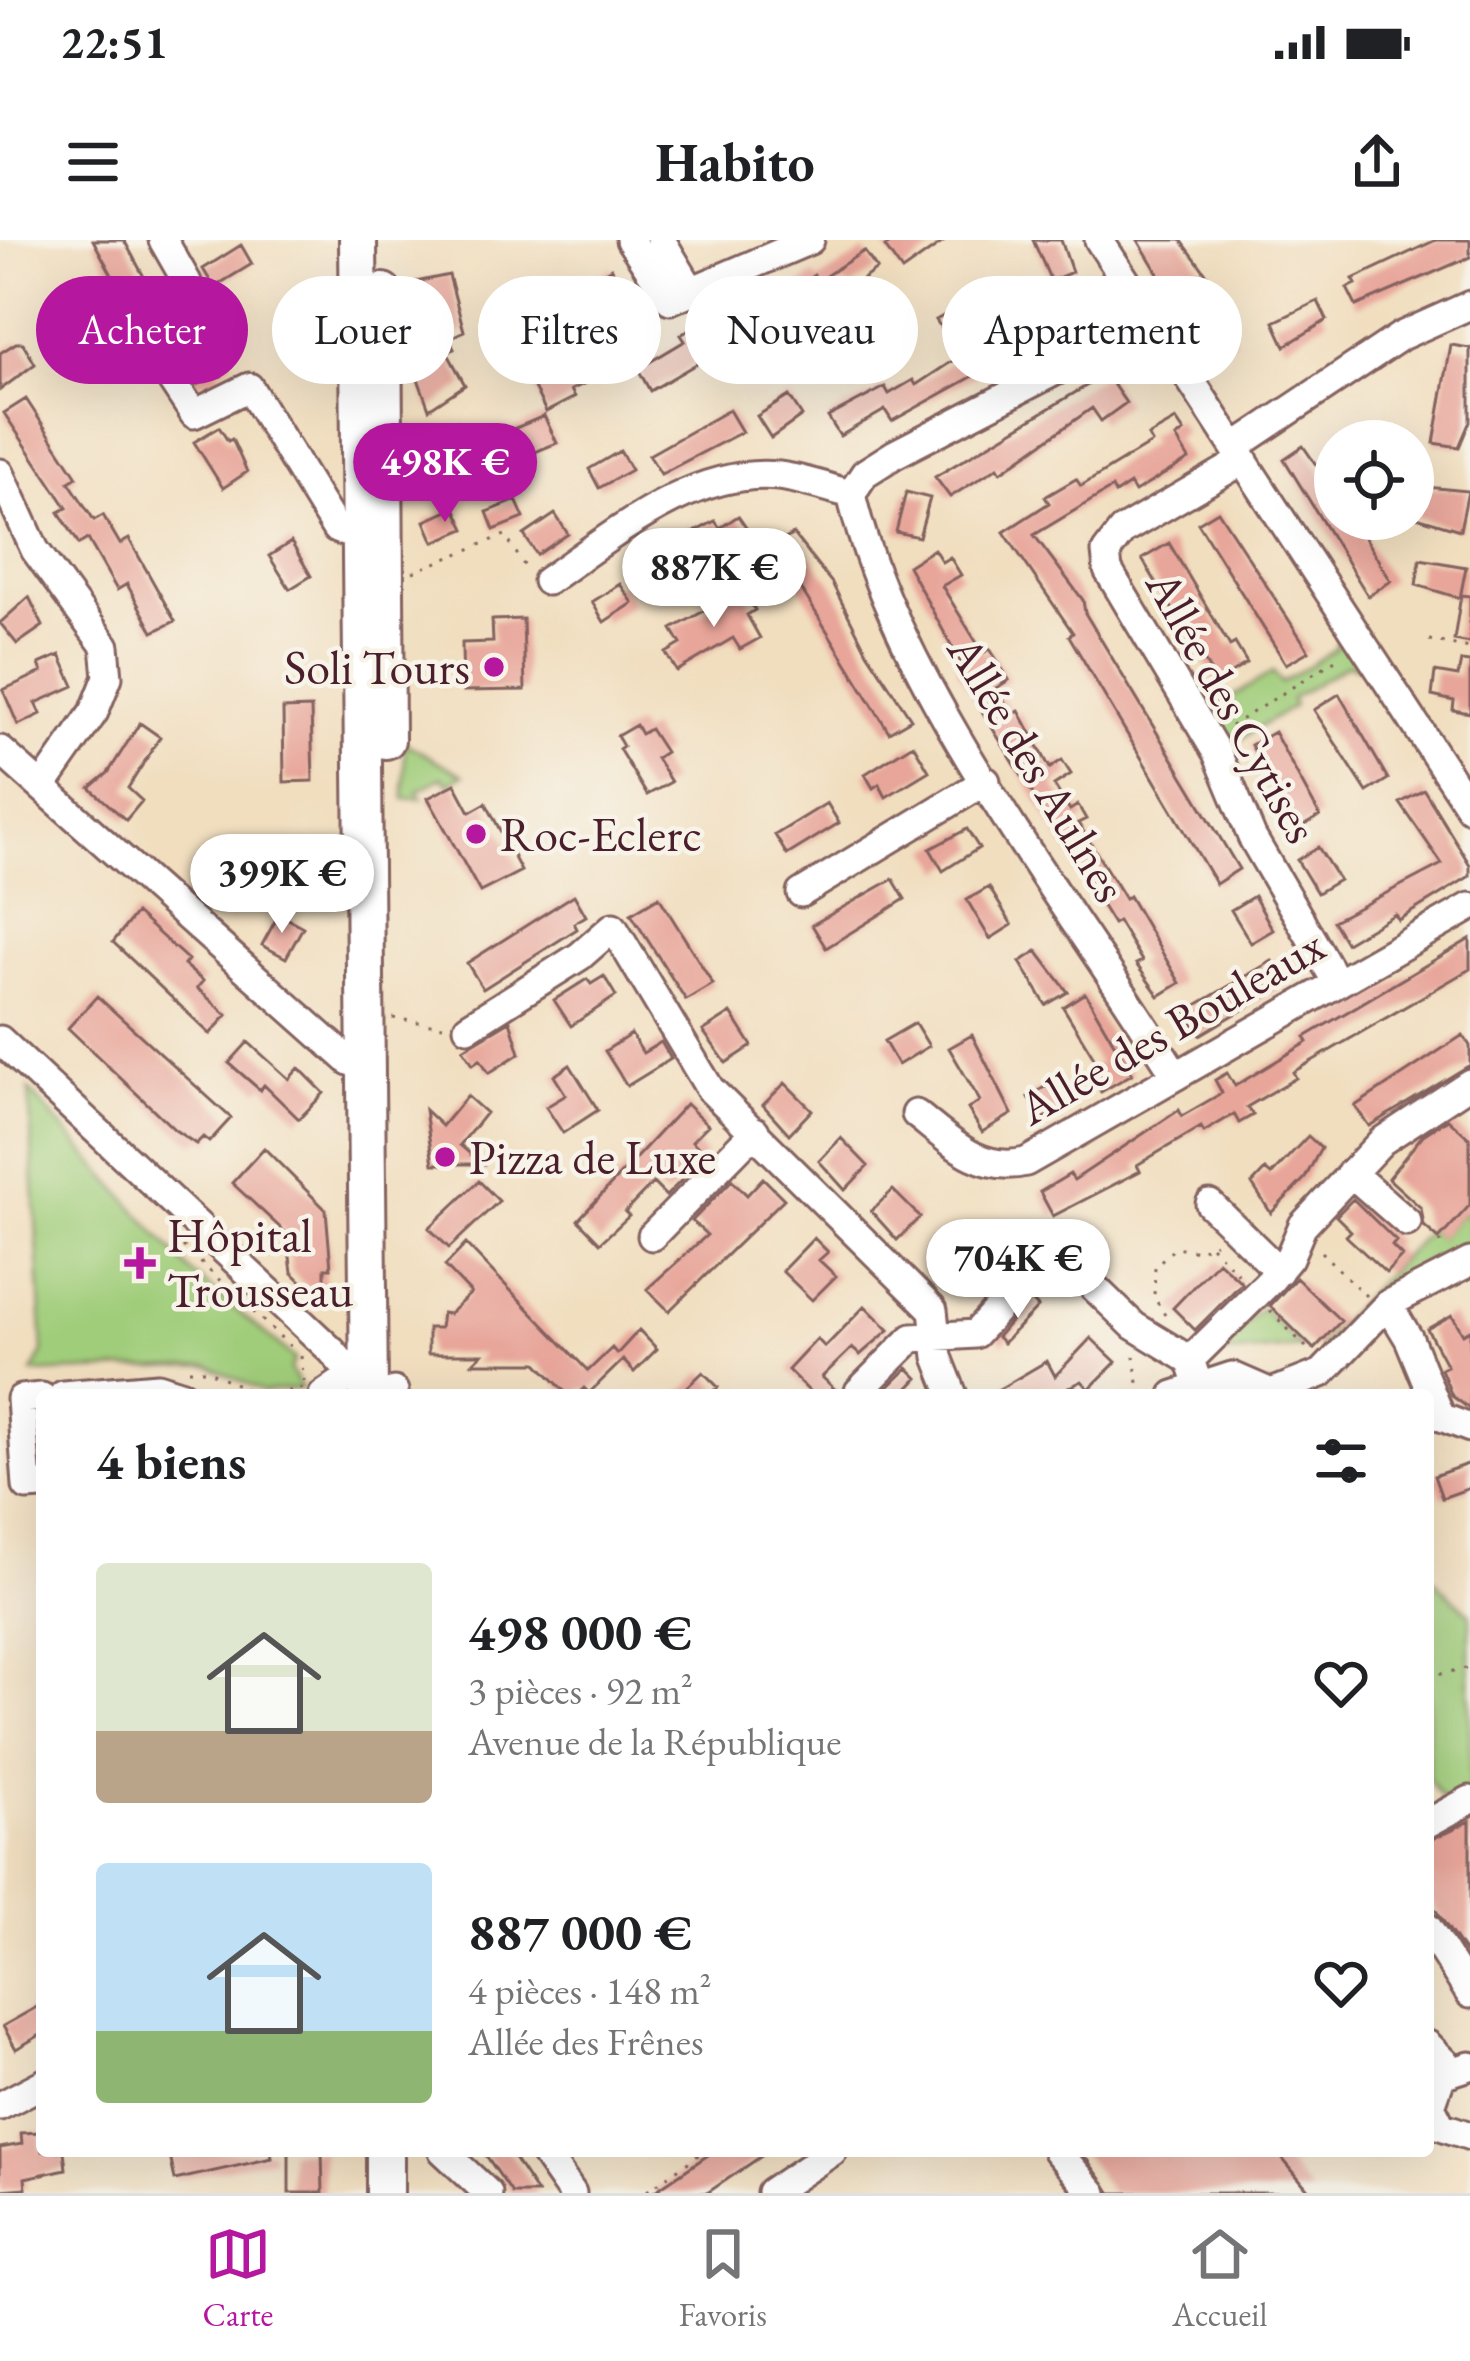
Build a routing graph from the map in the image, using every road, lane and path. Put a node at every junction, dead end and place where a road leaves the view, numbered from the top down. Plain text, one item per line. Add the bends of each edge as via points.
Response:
1 (163, 240) edge
2 (358, 240) edge
3 (382, 240) edge
4 (630, 240) edge
5 (661, 240) edge
6 (810, 240) edge
7 (1099, 240) edge
8 (184, 276) edge
9 (728, 276) edge
10 (1121, 276) edge
11 (685, 280) edge
12 (685, 294) edge
13 (1470, 305) edge
14 (174, 384) edge
15 (1030, 384) edge
16 (1192, 384) edge
17 (1239, 454) junction
18 (0, 473) edge
19 (851, 494) junction
20 (358, 537) junction
21 (394, 579) dead end
22 (548, 580) joint
23 (1429, 640) dead end
24 (1362, 643) junction
25 (1470, 648) edge
26 (1209, 740) junction
27 (0, 750) edge
28 (986, 781) junction
29 (43, 785) junction
30 (1470, 808) edge
31 (801, 893) dead end
32 (1470, 907) edge
33 (1337, 983) junction
34 (388, 1017) junction
35 (468, 1027) joint
36 (0, 1040) edge
37 (363, 1066) junction
38 (1176, 1076) junction
39 (1466, 1093) edge
40 (916, 1114) dead end
41 (755, 1131) junction
42 (1352, 1173) junction
43 (1210, 1204) dead end
44 (1407, 1222) dead end
45 (1232, 1225) junction
46 (1299, 1232) junction
47 (652, 1236) dead end
48 (1470, 1262) edge
49 (1073, 1268) dead end
50 (1279, 1271) junction
51 (1015, 1290) dead end
52 (1377, 1301) junction
53 (1130, 1322) junction
54 (937, 1339) junction
55 (1194, 1374) edge
56 (179, 1383) edge
57 (376, 1388) edge
58 (134, 1389) edge
59 (248, 1389) edge
60 (861, 1389) edge
61 (951, 1389) edge
62 (1139, 1389) dead end
63 (1263, 1389) edge
64 (1284, 1389) edge
65 (1428, 1389) edge
66 (36, 1398) edge
67 (1434, 1404) edge
68 (1470, 1428) edge
69 (36, 1485) edge
70 (1470, 1667) edge
71 (1434, 1676) edge
72 (1470, 1800) edge
73 (1434, 1820) edge
74 (1434, 1937) edge
75 (1470, 1994) edge
76 (1434, 2049) edge
77 (1461, 2068) edge
78 (36, 2087) edge
79 (1434, 2093) edge
80 (0, 2106) edge
81 (1434, 2112) edge
82 (1470, 2136) edge
83 (385, 2157) edge
84 (449, 2157) edge
85 (547, 2157) edge
86 (823, 2157) edge
87 (1062, 2157) edge
88 (694, 2158) edge
89 (647, 2191) edge
90 (385, 2193) edge
91 (488, 2193) edge
92 (572, 2193) edge
93 (771, 2193) edge
94 (1093, 2193) edge

1 - 8 street
2 - 20 main road
3 - 34 main road
4 - 12 street via 666,298
5 - 11 street
6 - 9 street
7 - 10 street
13 - 17 street via 1402,336
14 - 20 street via 194,414 249,387 336,529
15 - 19 street via 895,454 865,473
16 - 17 street
17 - 24 street
17 - 26 street, Allée des Cytises via 1123,531 1106,552 1108,570
18 - 29 street via 35,550 105,646 108,677 94,712
19 - 22 street via 778,476 716,481 635,521
19 - 28 street, Allée des Aulnes via 896,615
20 - 37 main road
21 - 22 path via 506,536 538,587
23 - 25 path
24 - 26 path
24 - 30 street
26 - 33 street, Allée des Cytises via 1252,837
27 - 29 street
28 - 31 street
28 - 38 street, Allée des Aulnes
29 - 37 street
32 - 33 street, Allée des Bouleaux
33 - 38 street, Allée des Bouleaux
34 - 35 path
34 - 57 main road
35 - 41 street via 613,927 710,1089
36 - 57 street
37 - 57 main road
38 - 40 street, Allée des Bouleaux via 1010,1166 964,1152
39 - 42 street via 1395,1130
41 - 47 street
41 - 54 street via 933,1310
42 - 44 street
42 - 46 street
43 - 45 street
45 - 50 street
45 - 55 path via 1211,1246 1176,1247 1155,1266 1154,1297
46 - 50 street
46 - 52 path
48 - 52 street
49 - 53 street
50 - 55 street
51 - 54 street via 975,1334
52 - 64 street via 1336,1362
52 - 65 street via 1409,1340
53 - 55 street
53 - 62 path
54 - 60 street via 912,1338
54 - 61 street
55 - 63 street via 1244,1378
56 - 58 street
56 - 59 path via 207,1370
66 - 69 street via 21,1399 27,1486
67 - 68 street via 1448,1423
70 - 71 path
72 - 73 street
74 - 75 street
76 - 77 street
77 - 79 street
78 - 80 street
81 - 82 street via 1441,2126
83 - 90 main road
84 - 91 street
85 - 92 street
86 - 93 street
87 - 94 street
88 - 89 path

